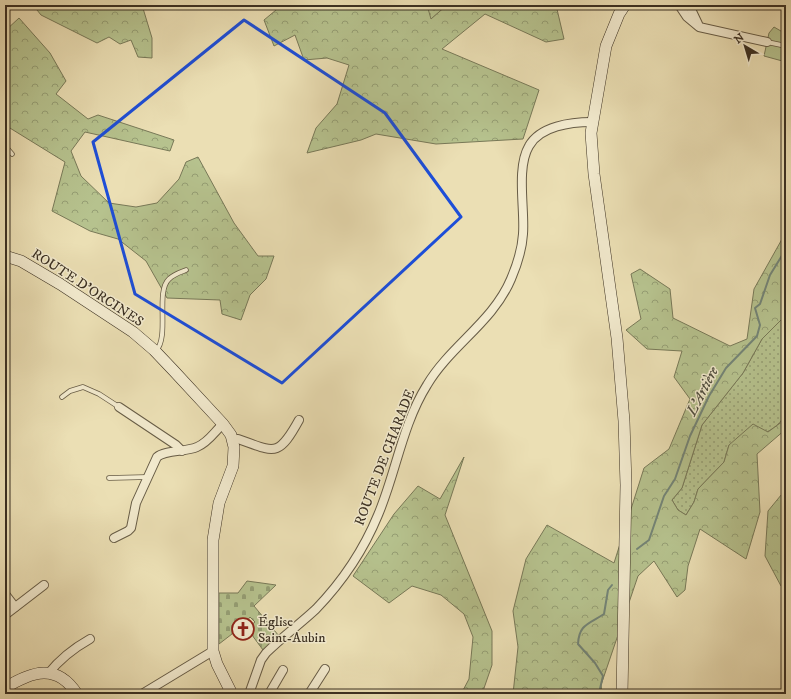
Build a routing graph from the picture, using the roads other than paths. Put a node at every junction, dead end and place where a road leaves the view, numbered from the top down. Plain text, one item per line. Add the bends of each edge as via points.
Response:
1 (625, 5) edge
2 (633, 5) edge
3 (679, 5) edge
4 (689, 5) edge
5 (613, 26) junction
6 (699, 26) junction
7 (767, 42) joint
8 (786, 46) edge
9 (592, 122) junction
10 (5, 146) edge
11 (12, 154) dead end
12 (5, 256) edge
13 (186, 270) dead end
14 (156, 352) junction
15 (62, 397) dead end
16 (119, 407) joint
17 (299, 420) dead end
18 (223, 424) junction
19 (232, 440) junction
20 (182, 451) junction
21 (148, 477) junction
22 (108, 478) dead end
23 (114, 538) dead end
24 (44, 585) dead end
25 (5, 594) edge
26 (15, 607) junction
27 (5, 615) edge
28 (90, 640) dead end
29 (213, 651) junction
30 (325, 669) dead end
31 (283, 670) dead end
32 (48, 674) junction
33 (5, 688) edge
34 (77, 694) edge
35 (142, 694) edge
36 (232, 694) edge
37 (249, 694) edge
38 (268, 694) edge
39 (309, 694) edge
40 (622, 694) edge

1 - 5 street
2 - 5 street
3 - 6 street via 687,17
4 - 6 street
5 - 9 street via 604,52
6 - 7 street
7 - 8 lane
9 - 37 street, ROUTE DE CHARADE via 551,129 539,135 528,147 523,165 522,246 506,290 489,316 450,356 426,386 414,408 379,513 360,551 326,598 266,653
9 - 40 street via 594,174 617,338 624,421 626,485
10 - 11 lane
12 - 14 street, ROUTE D'ORCINES via 21,261 109,315
13 - 14 lane via 172,276 165,285 161,342
14 - 18 street, ROUTE D'ORCINES
15 - 16 lane via 82,387
16 - 20 street
17 - 19 street via 279,448 271,450 238,439
18 - 19 street, ROUTE D'ORCINES
18 - 20 street via 206,443
19 - 29 street, ROUTE D'ORCINES via 232,466 219,503 213,540
20 - 21 street via 160,455
21 - 22 lane
21 - 23 street via 136,503 131,528
24 - 26 street
25 - 26 street
26 - 27 street
28 - 32 street via 80,645
29 - 35 street
29 - 36 street, ROUTE D'ORCINES
30 - 39 street
31 - 38 street
32 - 33 street via 22,676
32 - 34 street via 58,675

